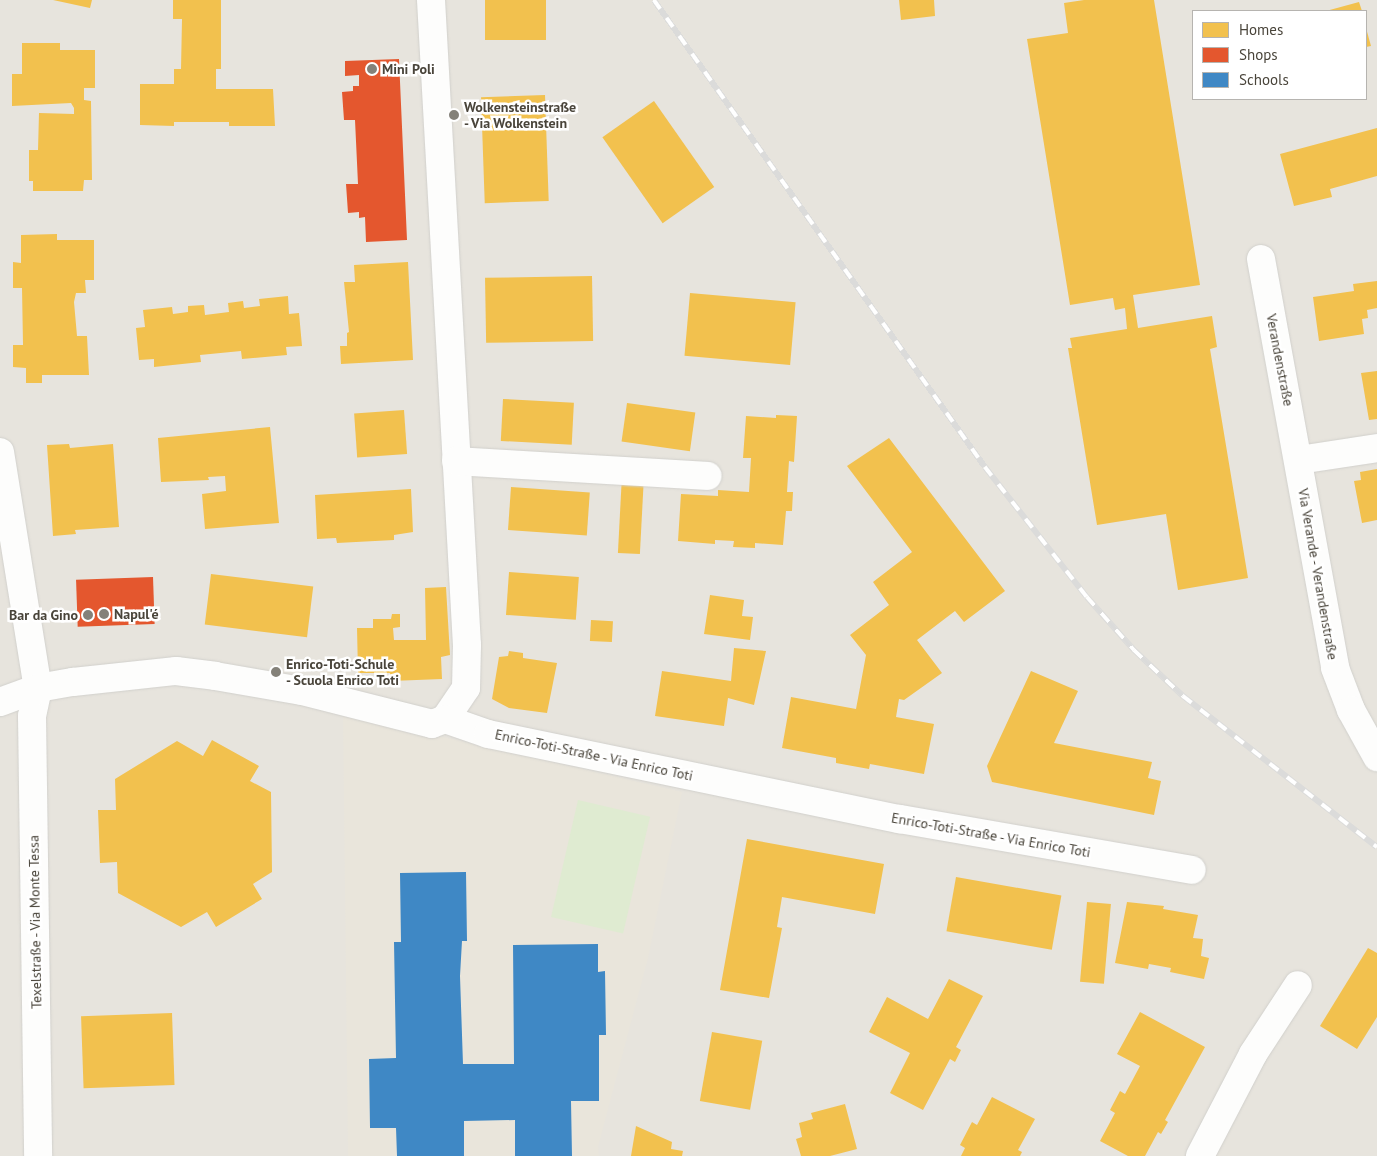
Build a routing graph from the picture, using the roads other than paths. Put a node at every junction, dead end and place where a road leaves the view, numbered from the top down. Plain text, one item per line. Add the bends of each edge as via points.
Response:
1 (431, 0) edge
2 (1261, 259) dead end
3 (1377, 448) edge
4 (0, 452) edge
5 (1299, 460) junction
6 (456, 461) junction
7 (708, 476) dead end
8 (38, 688) junction
9 (0, 702) edge
10 (445, 719) junction
11 (1377, 758) edge
12 (1192, 870) dead end
13 (1298, 985) dead end
14 (38, 1156) edge
15 (1200, 1156) edge

1 - 6 street
2 - 5 street, Verandenstraße
3 - 5 street
4 - 8 street
5 - 11 street, Via Verande - Verandenstraße via 1335,668 1350,710
6 - 7 street
6 - 10 street via 467,645 466,688
8 - 9 street, Enrico-Toti-Straße - Via Enrico Toti
8 - 10 street, Enrico-Toti-Straße - Via Enrico Toti via 176,671 302,691 432,724
8 - 14 street, Texelstraße - Via Monte Tessa via 32,716
10 - 12 street, Enrico-Toti-Straße - Via Enrico Toti via 488,734 900,820
13 - 15 street via 1253,1054

